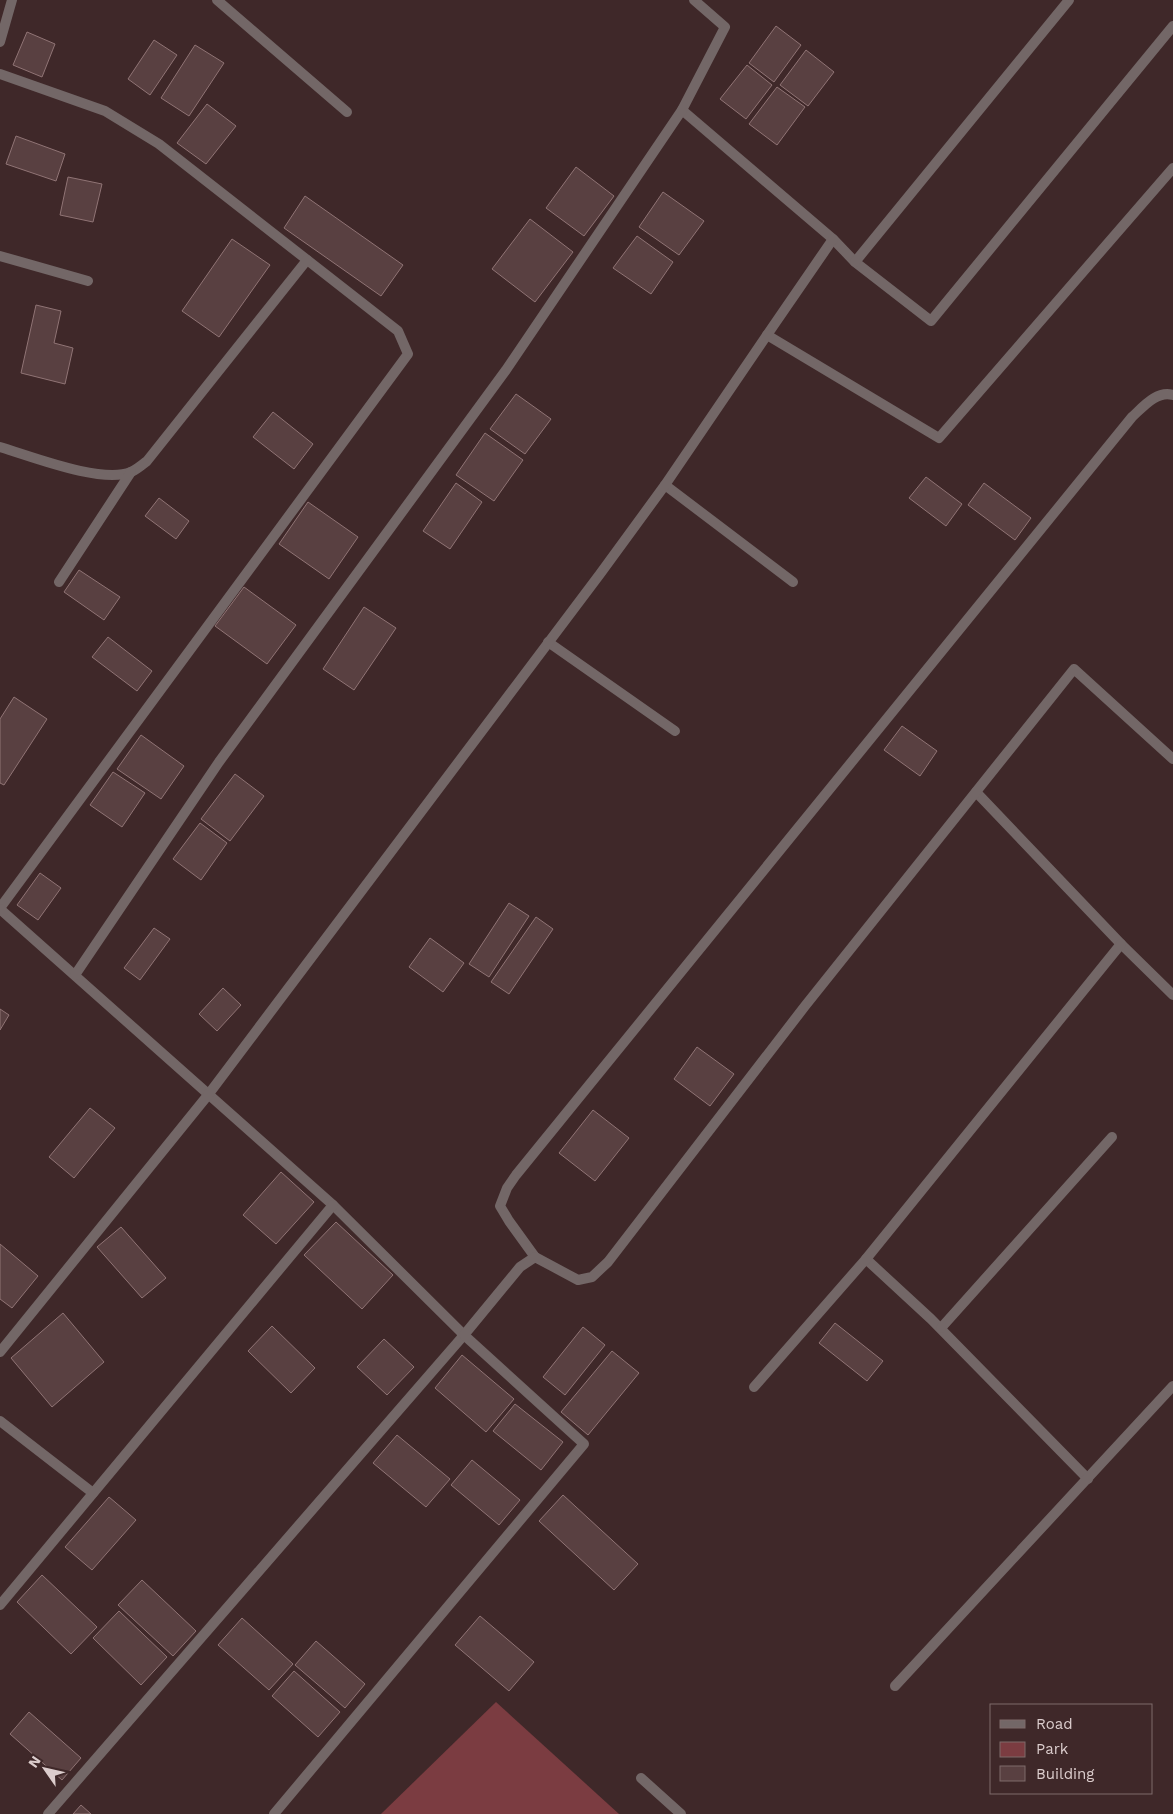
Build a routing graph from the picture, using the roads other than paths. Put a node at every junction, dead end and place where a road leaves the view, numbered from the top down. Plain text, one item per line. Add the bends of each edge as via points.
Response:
1 (12, 0) edge
2 (217, 0) edge
3 (694, 0) edge
4 (1069, 0) edge
5 (1173, 26) edge
6 (0, 42) edge
7 (0, 74) edge
8 (682, 110) junction
9 (347, 112) dead end
10 (1173, 168) edge
11 (833, 239) junction
12 (0, 256) edge
13 (307, 260) junction
14 (855, 262) junction
15 (88, 281) dead end
16 (767, 335) junction
17 (1173, 395) edge
18 (0, 447) edge
19 (131, 472) junction
20 (664, 485) junction
21 (59, 582) dead end
22 (793, 582) dead end
23 (548, 642) junction
24 (675, 731) dead end
25 (1173, 759) edge
26 (976, 792) junction
27 (0, 908) edge
28 (1121, 944) junction
29 (75, 975) junction
30 (1173, 995) edge
31 (208, 1095) junction
32 (1112, 1137) dead end
33 (333, 1205) junction
34 (535, 1257) junction
35 (866, 1260) junction
36 (940, 1328) junction
37 (464, 1335) junction
38 (0, 1352) edge
39 (1173, 1386) edge
40 (754, 1387) dead end
41 (0, 1421) edge
42 (1088, 1479) junction
43 (93, 1493) junction
44 (0, 1605) edge
45 (895, 1686) dead end
46 (641, 1778) dead end
47 (48, 1814) edge
48 (274, 1814) edge
49 (680, 1814) edge

1 - 6 street
2 - 9 street
3 - 8 street via 725,27
4 - 14 street
5 - 14 street via 930,322
7 - 13 street via 105,111 159,144
8 - 11 street
8 - 29 street via 506,370 219,762
10 - 16 street via 939,438
11 - 14 street
11 - 16 street
12 - 15 street
13 - 19 street via 147,461
13 - 27 street via 398,331 408,354
16 - 20 street
17 - 34 street via 1167,393 1150,400 1132,417 516,1175 500,1206
18 - 19 street via 108,476
19 - 21 street
20 - 22 street
20 - 23 street
23 - 24 street
23 - 31 street
25 - 26 street via 1074,669
26 - 28 street
26 - 34 street via 805,1006 608,1262 592,1277 578,1280
27 - 29 street
28 - 30 street
28 - 35 street
29 - 31 street
31 - 33 street
31 - 38 street
32 - 36 street
33 - 37 street
33 - 43 street
34 - 37 street via 520,1267
35 - 36 street
35 - 40 street
36 - 42 street
37 - 47 street
37 - 48 street via 584,1444
39 - 42 street
41 - 43 street
42 - 45 street
43 - 44 street
46 - 49 street

